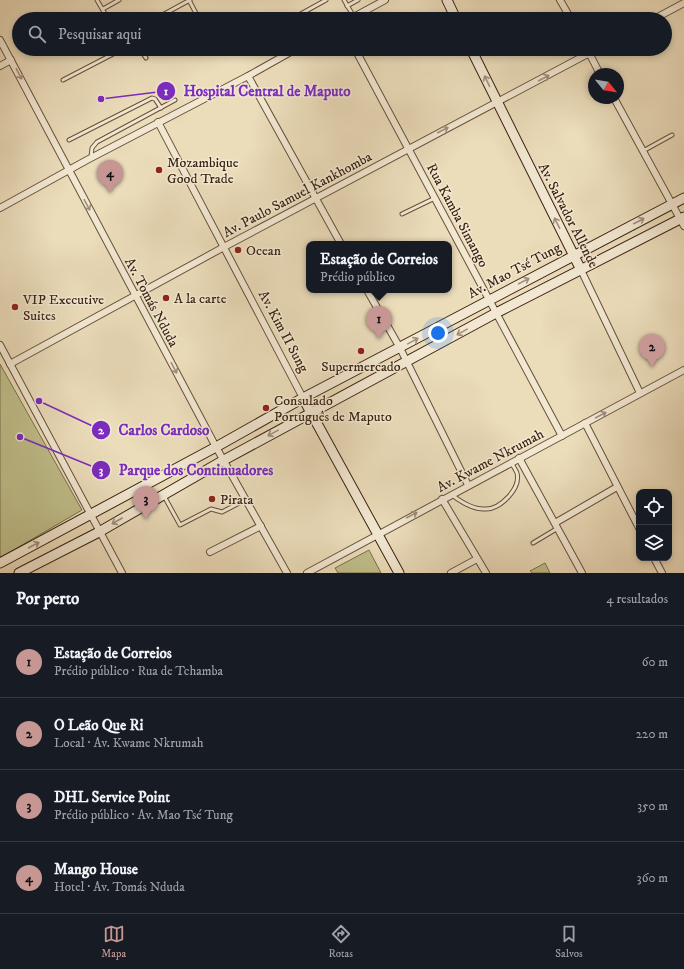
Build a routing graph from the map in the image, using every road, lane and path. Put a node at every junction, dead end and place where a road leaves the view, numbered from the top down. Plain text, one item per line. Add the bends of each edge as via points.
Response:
1 (97, 0) edge
2 (119, 0) edge
3 (190, 0) edge
4 (326, 0) edge
5 (344, 0) edge
6 (358, 0) edge
7 (385, 0) edge
8 (447, 0) edge
9 (560, 0) edge
10 (683, 3) edge
11 (348, 6) junction
12 (103, 10) joint
13 (167, 12) edge
14 (196, 12) edge
15 (304, 12) edge
16 (350, 12) edge
17 (363, 12) edge
18 (453, 12) edge
19 (567, 12) edge
20 (667, 12) edge
21 (0, 40) edge
22 (109, 56) edge
23 (284, 56) edge
24 (359, 56) edge
25 (474, 56) edge
26 (579, 56) edge
27 (591, 56) edge
28 (11, 60) junction
29 (0, 66) edge
30 (597, 68) edge
31 (248, 76) junction
32 (63, 80) dead end
33 (175, 100) dead end
34 (497, 103) junction
35 (617, 104) edge
36 (161, 108) junction
37 (158, 122) junction
38 (672, 135) dead end
39 (69, 140) dead end
40 (409, 148) junction
41 (643, 151) junction
42 (91, 157) junction
43 (68, 170) junction
44 (435, 198) junction
45 (684, 198) edge
46 (316, 199) junction
47 (672, 204) junction
48 (0, 208) edge
49 (402, 214) dead end
50 (683, 220) edge
51 (339, 241) edge
52 (224, 247) junction
53 (573, 254) junction
54 (581, 270) junction
55 (369, 293) edge
56 (135, 296) junction
57 (489, 299) junction
58 (496, 313) junction
59 (0, 345) edge
60 (400, 348) junction
61 (407, 362) junction
62 (10, 364) junction
63 (684, 370) edge
64 (640, 393) junction
65 (303, 398) junction
66 (311, 412) junction
67 (585, 423) junction
68 (562, 436) junction
69 (216, 447) junction
70 (519, 458) junction
71 (224, 460) junction
72 (511, 462) junction
73 (468, 485) junction
74 (617, 487) junction
75 (452, 494) junction
76 (164, 495) junction
77 (246, 499) junction
78 (442, 499) junction
79 (91, 515) junction
80 (637, 525) edge
81 (261, 526) junction
82 (556, 526) junction
83 (99, 532) junction
84 (378, 534) junction
85 (533, 542) dead end
86 (210, 552) dead end
87 (477, 559) junction
88 (656, 561) edge
89 (0, 563) edge
90 (19, 573) edge
91 (122, 573) edge
92 (287, 573) edge
93 (307, 573) edge
94 (399, 573) edge
95 (451, 573) edge
96 (486, 573) edge
97 (582, 573) edge
98 (662, 573) edge

1 - 12 lane
2 - 12 lane
3 - 13 lane
3 - 14 lane
4 - 15 lane
5 - 11 lane
6 - 11 lane
7 - 17 street
8 - 18 main road
9 - 19 street
10 - 20 street
11 - 16 lane
21 - 28 street, Av. Tomás Nduda
22 - 32 lane
23 - 31 street
24 - 40 street, Rua Kamba Simango
34 -> 25 main road, Av. Salvador Allende
34 -> 26 street, Av. Paulo Samuel Kankhomba
27 - 30 street
28 - 29 street
28 -> 43 street, Av. Tomás Nduda
31 - 37 street
31 - 46 street
33 - 36 lane
40 -> 34 street, Av. Paulo Samuel Kankhomba
53 -> 34 main road, Av. Salvador Allende
35 - 41 street
36 - 39 lane via 152,98
36 - 42 lane via 97,142 92,148
37 - 42 street
37 - 52 street, Av. Kim II Sung
38 - 41 lane
40 - 44 street, Rua Kamba Simango
40 - 46 street, Av. Paulo Samuel Kankhomba
41 - 47 street
42 - 43 street
43 - 48 street
43 -> 56 street, Av. Tomás Nduda
44 - 49 lane
44 - 57 street, Rua Kamba Simango
45 - 47 main road, Av. Mao Tsé Tung
46 - 51 street
46 - 52 street, Av. Paulo Samuel Kankhomba
47 - 50 street
53 -> 47 main road, Av. Mao Tsé Tung
50 - 54 main road, Av. Mao Tsé Tung
52 - 56 street, Av. Paulo Samuel Kankhomba
52 - 65 street, Av. Kim II Sung
53 - 54 main road, Av. Salvador Allende
57 -> 53 main road, Av. Mao Tsé Tung
54 - 58 main road, Av. Mao Tsé Tung
54 - 64 street, Av. Salvador Allende
55 - 60 street
56 - 62 street, Av. Paulo Samuel Kankhomba
56 -> 69 street, Av. Tomás Nduda
57 - 58 street, Rua Kamba Simango
60 -> 57 main road, Av. Mao Tsé Tung
58 -> 61 main road, Av. Mao Tsé Tung
58 - 68 street, Rua Kamba Simango
59 - 62 street
60 - 61 street
60 - 65 main road, Av. Mao Tsé Tung
61 - 66 main road, Av. Mao Tsé Tung
61 - 73 street
62 - 79 street
63 - 64 street, Av. Kwame Nkrumah
67 -> 64 street, Av. Kwame Nkrumah
65 - 66 main road, Av. Kim II Sung
65 - 69 main road, Av. Mao Tsé Tung
66 -> 71 main road, Av. Mao Tsé Tung
66 - 84 main road, Av. Kim II Sung
67 - 68 street, Av. Kwame Nkrumah
67 - 74 street
68 - 70 street, Av. Kwame Nkrumah
69 - 71 street, Av. Tomás Nduda
69 - 79 main road, Av. Mao Tsé Tung
70 - 72 street, Av. Kwame Nkrumah
70 - 82 street
71 - 76 main road, Av. Mao Tsé Tung
71 - 77 street, Av. Tomás Nduda
72 - 73 street, Av. Kwame Nkrumah
72 - 75 lane via 517,474 515,486 510,496 487,510 474,508
73 - 75 street, Av. Kwame Nkrumah
74 - 80 street
74 - 82 street
75 - 78 street, Av. Kwame Nkrumah
76 - 77 lane via 180,525 211,508 222,512
76 -> 83 main road, Av. Mao Tsé Tung
77 - 81 street, Av. Tomás Nduda
84 -> 78 street, Av. Kwame Nkrumah
78 - 87 street
79 - 83 street
89 -> 79 main road, Av. Mao Tsé Tung
81 - 86 street
81 - 92 street, Av. Tomás Nduda
82 - 85 lane
82 - 97 street
83 - 90 main road, Av. Mao Tsé Tung
83 - 91 street
84 - 93 street, Av. Kwame Nkrumah
84 - 94 main road, Av. Kim II Sung
87 - 95 street
87 - 96 street
88 - 98 street

